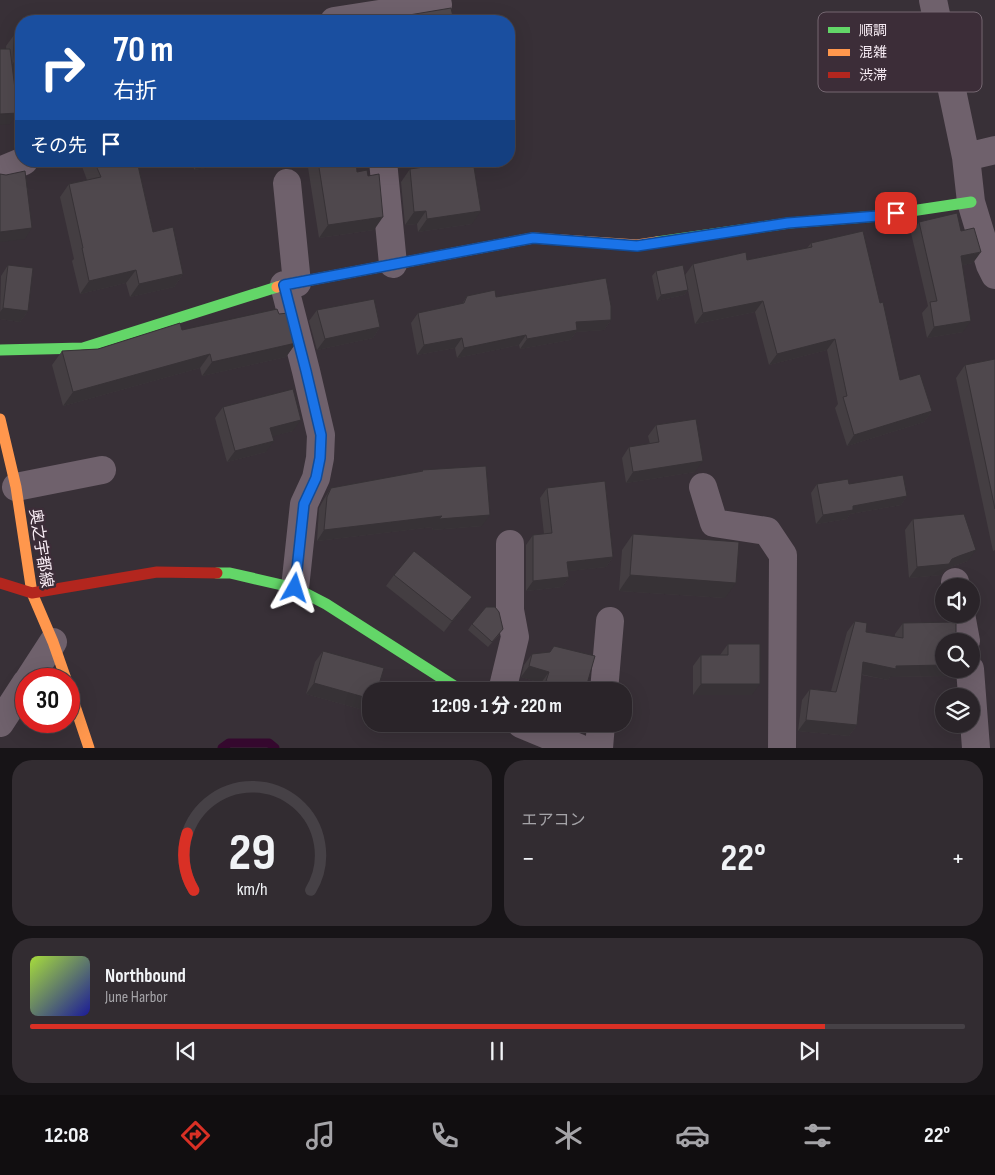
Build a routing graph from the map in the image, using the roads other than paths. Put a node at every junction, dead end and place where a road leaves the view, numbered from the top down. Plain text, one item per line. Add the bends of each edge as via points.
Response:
1 (437, 0) edge
2 (373, 15) edge
3 (952, 92) edge
4 (995, 150) edge
5 (966, 156) junction
6 (15, 164) edge
7 (384, 167) edge
8 (0, 170) edge
9 (287, 183) dead end
10 (971, 202) junction
11 (393, 264) junction
12 (995, 275) edge
13 (291, 284) junction
14 (0, 350) edge
15 (0, 419) edge
16 (102, 470) dead end
17 (16, 487) junction
18 (703, 487) dead end
19 (510, 544) dead end
20 (0, 583) edge
21 (295, 588) junction
22 (32, 594) junction
23 (610, 621) dead end
24 (53, 642) junction
25 (36, 668) edge
26 (62, 668) edge
27 (971, 678) edge
28 (448, 682) edge
29 (504, 682) edge
30 (605, 682) edge
31 (15, 700) edge
32 (80, 721) edge
33 (0, 724) edge
34 (540, 732) edge
35 (600, 732) edge
36 (89, 748) edge
37 (579, 748) edge
38 (599, 748) edge
39 (782, 748) edge
40 (976, 748) edge

1 - 2 street via 438,5
3 - 5 street
4 - 5 street
5 - 10 street
6 - 8 street
7 - 11 street
9 - 13 street
10 - 11 street via 878,216 788,223 637,246 533,238
10 - 12 street
11 - 13 street
13 - 14 street via 83,348
13 - 21 street via 321,435 316,478 304,504
15 - 17 street, 奥之宇都線
16 - 17 street
17 - 22 street, 奥之宇都線
18 - 39 street via 714,523 767,531 783,555
19 - 29 street via 510,610 515,637
20 - 22 street
21 - 22 street via 230,573 157,572
21 - 28 street via 326,604
22 - 24 street, 奥之宇都線
23 - 30 street
24 - 25 street
24 - 26 street, 奥之宇都線
27 - 40 street
31 - 33 street
32 - 36 street
34 - 37 street
35 - 38 street

